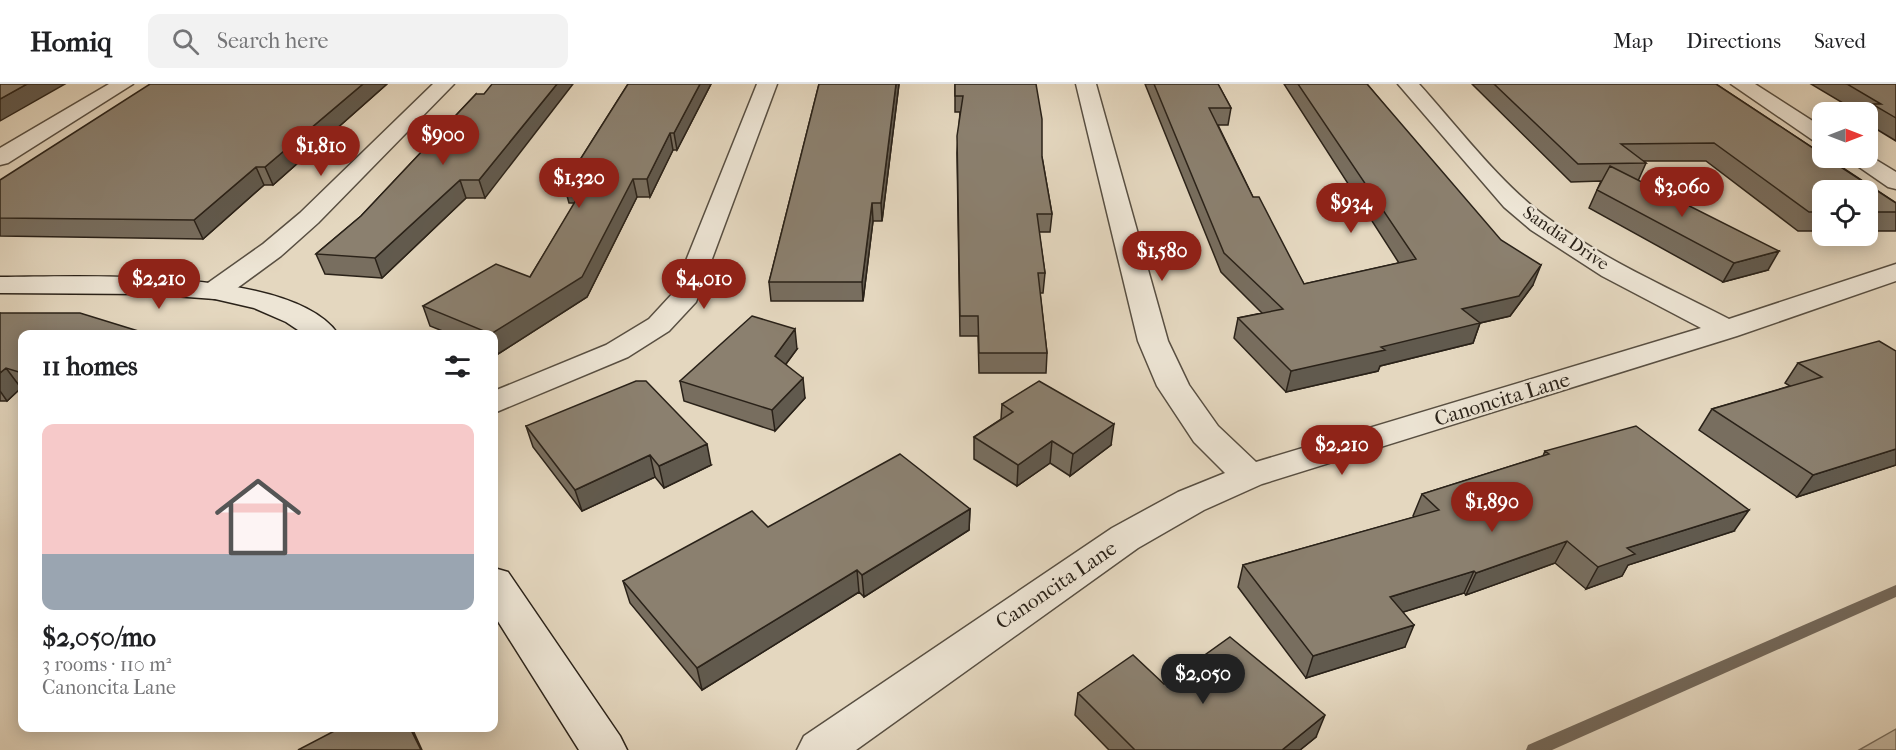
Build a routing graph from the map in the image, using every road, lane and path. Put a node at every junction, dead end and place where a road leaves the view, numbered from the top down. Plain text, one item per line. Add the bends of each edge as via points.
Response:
1 (123, 84) edge
2 (444, 84) edge
3 (767, 84) edge
4 (1086, 84) edge
5 (1408, 84) edge
6 (1741, 84) edge
7 (1812, 130) edge
8 (0, 158) edge
9 (1873, 168) edge
10 (1896, 182) edge
11 (1896, 272) edge
12 (0, 285) edge
13 (215, 291) junction
14 (317, 330) edge
15 (1727, 330) junction
16 (498, 401) edge
17 (1250, 476) junction
18 (498, 590) edge
19 (604, 750) edge
20 (820, 750) edge

1 - 8 street
2 - 13 street via 309,218
3 - 16 street via 686,296 659,325 617,351
4 - 17 street via 1153,341 1173,386 1206,434
5 - 15 street, Sandia Drive via 1513,202 1540,225 1612,270
6 - 7 street
9 - 10 street
11 - 15 street, Canoncita Lane
12 - 13 street via 147,286
13 - 14 street via 263,301
15 - 17 street, Canoncita Lane
17 - 20 street, Canoncita Lane via 1191,501 1125,538
18 - 19 street

